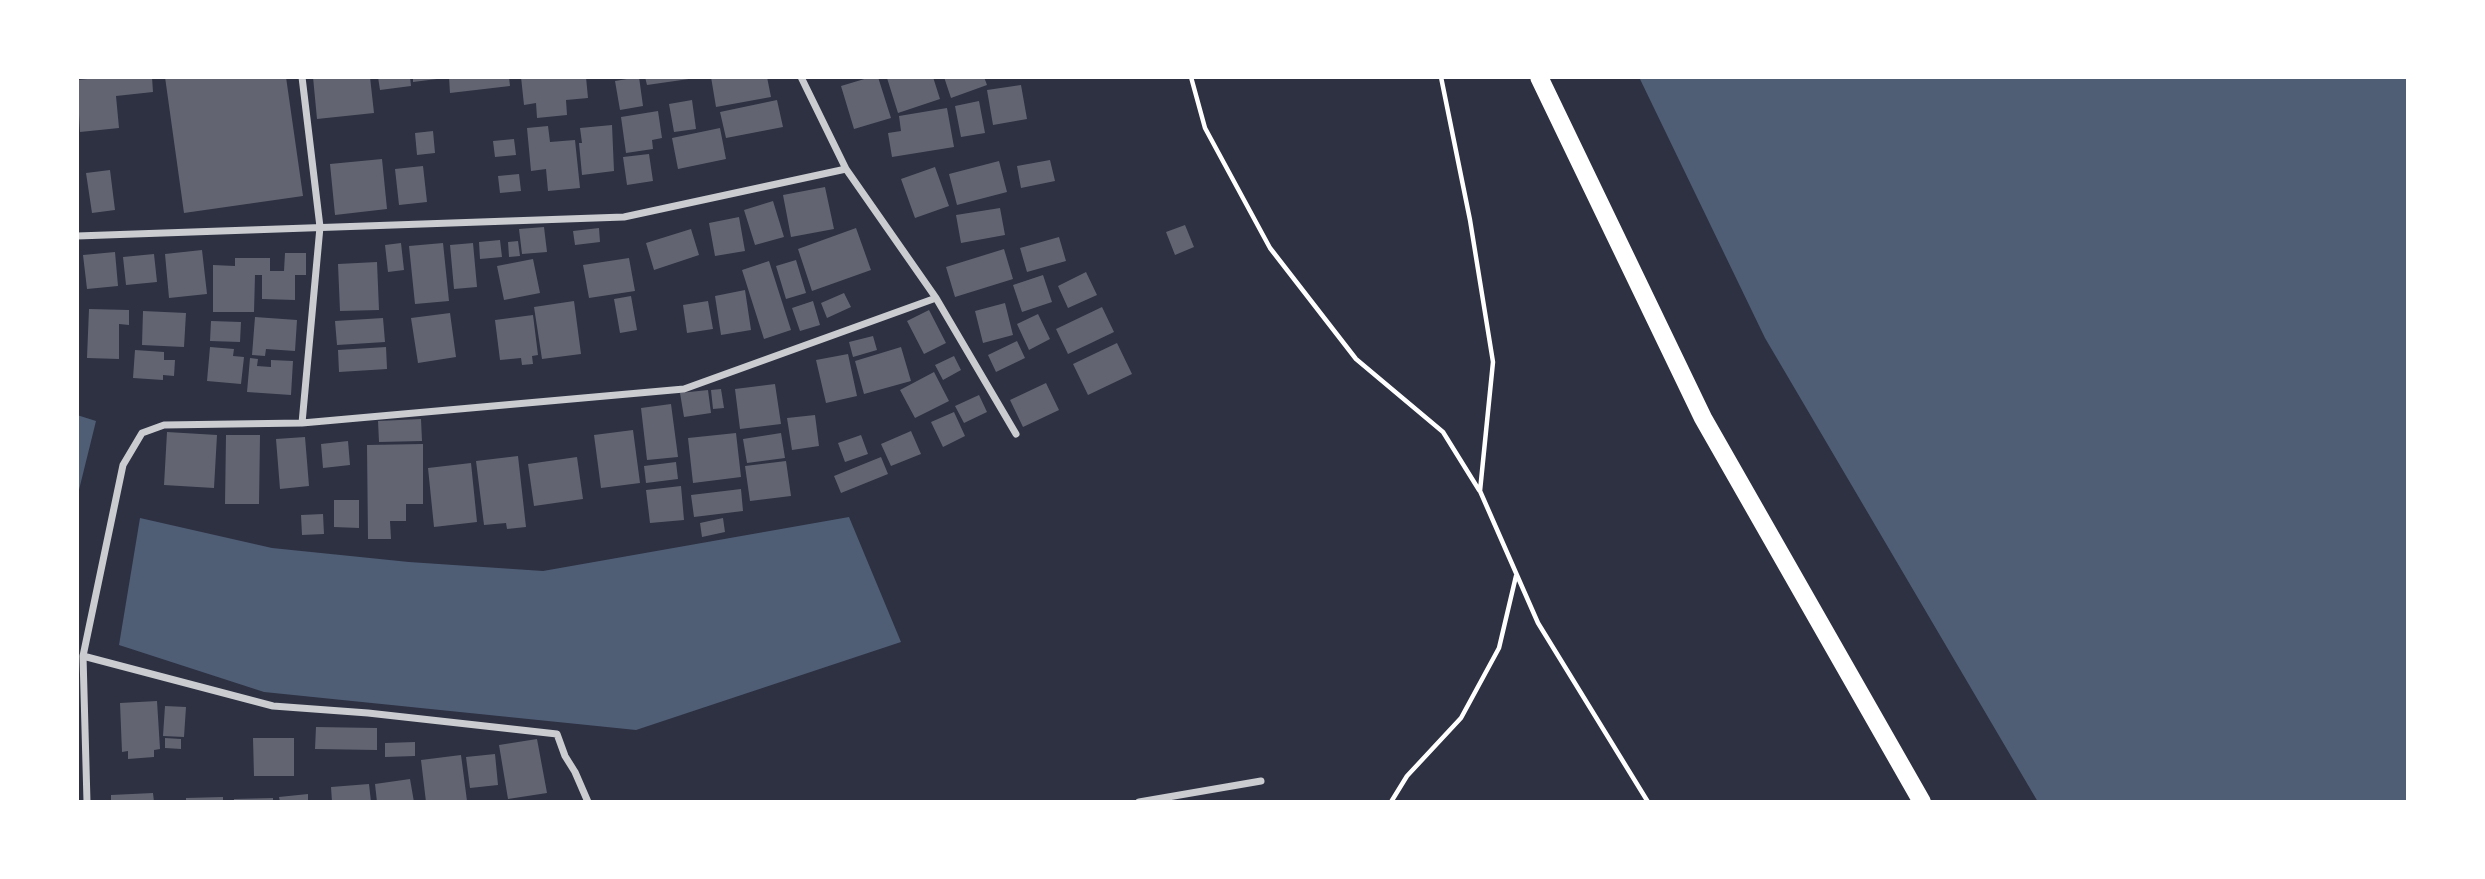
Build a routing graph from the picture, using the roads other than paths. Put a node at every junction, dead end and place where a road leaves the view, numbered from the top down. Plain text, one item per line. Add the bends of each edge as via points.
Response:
1 (302, 77) edge
2 (801, 77) edge
3 (1539, 77) edge
4 (846, 169) junction
5 (320, 227) junction
6 (77, 236) edge
7 (936, 298) junction
8 (302, 423) junction
9 (1016, 434) dead end
10 (83, 656) junction
11 (1261, 782) dead end
12 (87, 802) edge
13 (588, 802) edge
14 (1139, 802) edge
15 (1922, 802) edge

1 - 5 street
2 - 4 street
3 - 15 main road via 1703,418
4 - 5 street via 624,217
4 - 7 street
5 - 6 street
5 - 8 street
7 - 8 street via 684,388
7 - 9 street
8 - 10 street via 164,425 142,433 123,465
10 - 12 street
10 - 13 street via 273,706 557,734
11 - 14 street

